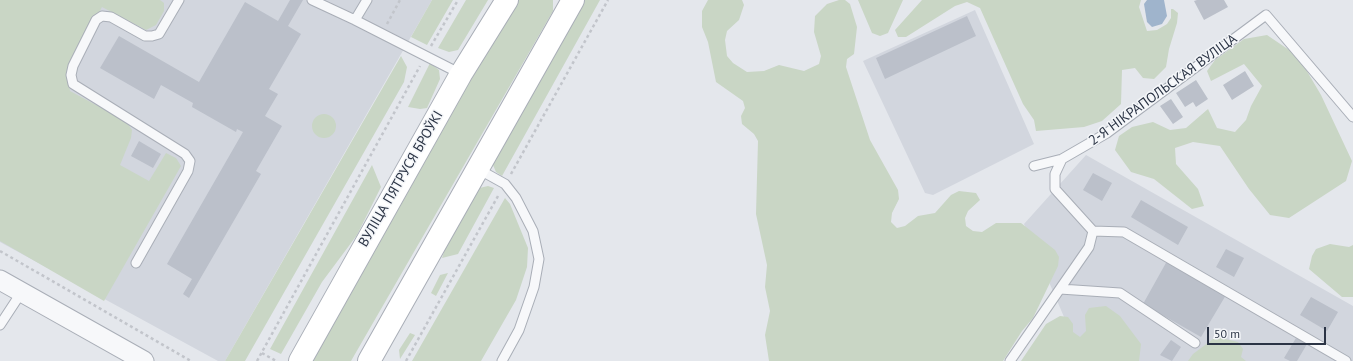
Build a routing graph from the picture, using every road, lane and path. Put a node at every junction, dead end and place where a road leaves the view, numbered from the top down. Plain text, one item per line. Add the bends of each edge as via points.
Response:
1 (179, 0) edge
2 (312, 0) edge
3 (367, 0) edge
4 (400, 0) edge
5 (458, 0) edge
6 (507, 0) edge
7 (566, 6) edge
8 (355, 20) junction
9 (381, 33) junction
10 (426, 56) junction
11 (461, 74) junction
12 (1353, 117) edge
13 (1062, 159) junction
14 (1034, 166) dead end
15 (478, 169) junction
16 (1093, 231) junction
17 (0, 251) edge
18 (136, 263) dead end
19 (0, 280) edge
20 (1060, 289) junction
21 (21, 293) junction
22 (0, 325) edge
23 (1195, 344) dead end
24 (262, 353) junction
25 (144, 361) edge
26 (191, 361) edge
27 (257, 361) edge
28 (276, 361) edge
29 (300, 361) edge
30 (370, 361) edge
31 (502, 361) edge
32 (1010, 361) edge
33 (1346, 361) edge

1 - 18 lane via 159,34 152,36 145,36 111,17 102,16 96,20 71,75 73,84 185,154 190,162 188,171
2 - 8 lane
3 - 8 lane
4 - 9 path
5 - 10 path
6 - 11 main road, ВУЛІЦА ПЯТРУСЯ БРОЎКІ
7 - 15 main road
8 - 9 lane
9 - 10 lane
10 - 11 lane
10 - 24 path
11 - 29 main road, ВУЛІЦА ПЯТРУСЯ БРОЎКІ
12 - 13 lane, 2-Я НІКРАПОЛЬСКАЯ ВУЛІЦА via 1266,15 1107,133
13 - 14 lane, 2-Я НІКРАПОЛЬСКАЯ ВУЛІЦА
13 - 16 lane via 1055,174 1055,189
15 - 30 main road
15 - 31 lane via 505,184 516,198 533,231 539,259 534,287 520,330
16 - 20 lane via 1089,247
16 - 33 lane via 1124,232
17 - 26 path
19 - 21 street
20 - 23 lane via 1120,292
20 - 32 lane
21 - 22 lane
21 - 25 street
24 - 27 path
24 - 28 path

